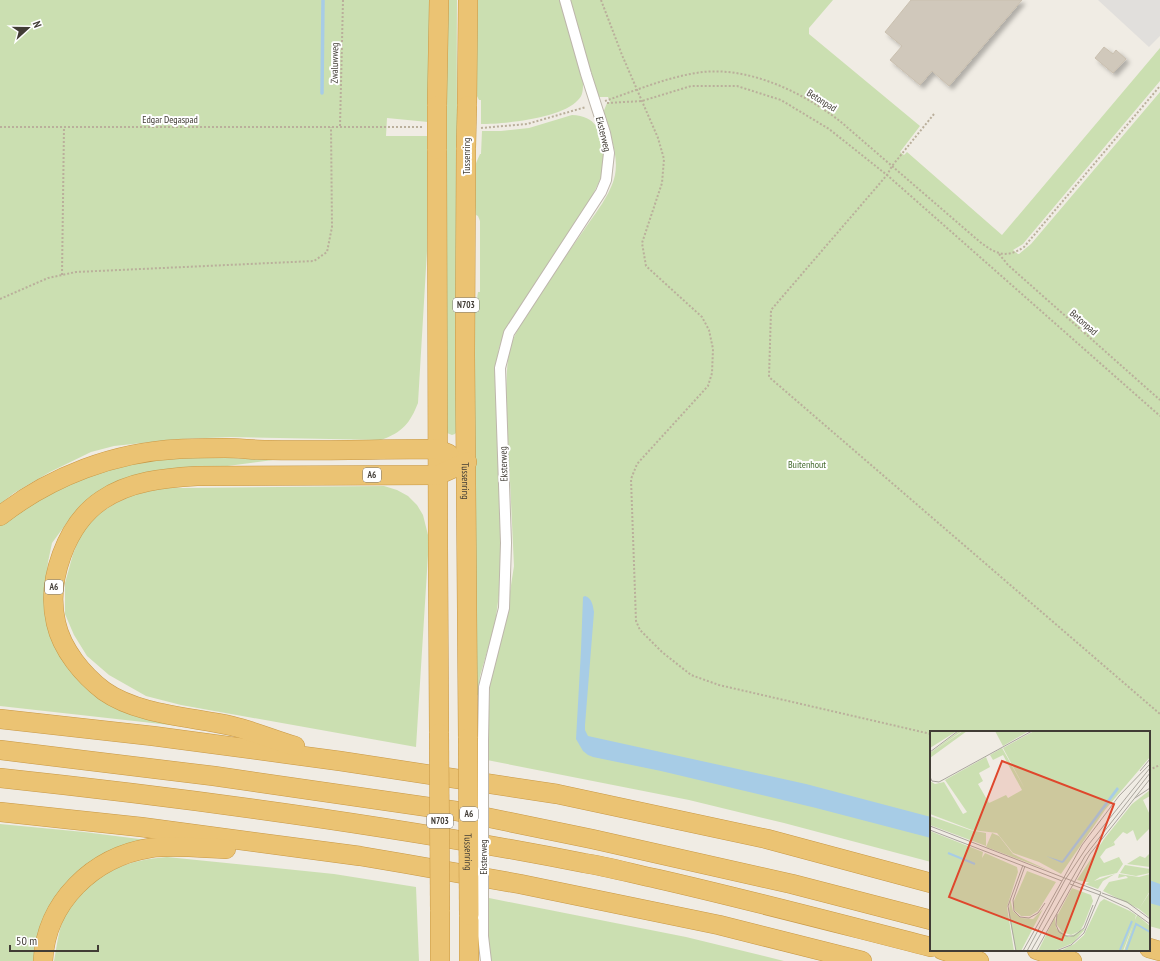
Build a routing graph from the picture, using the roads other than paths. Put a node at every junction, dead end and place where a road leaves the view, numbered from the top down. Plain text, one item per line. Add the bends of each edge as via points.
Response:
1 (439, 0) edge
2 (468, 0) edge
3 (565, 0) edge
4 (437, 449) junction
5 (467, 462) junction
6 (438, 475) junction
7 (0, 516) edge
8 (0, 719) edge
9 (475, 740) junction
10 (0, 750) edge
11 (340, 761) junction
12 (0, 778) edge
13 (0, 812) edge
14 (360, 856) junction
15 (930, 883) edge
16 (476, 916) junction
17 (930, 920) edge
18 (930, 947) edge
19 (1150, 948) edge
20 (945, 951) edge
21 (1040, 951) edge
22 (1160, 952) edge
23 (43, 961) edge
24 (440, 961) edge
25 (469, 961) edge
26 (486, 961) edge
27 (862, 961) edge
28 (979, 961) edge
29 (1072, 961) edge

1 - 4 highway, N703, bridge
2 - 5 highway, Tussenring / N703, bridge
3 - 9 street, Eksterweg via 610,153 606,180 601,192 509,333 500,368 506,543 504,608 484,687
4 - 5 highway
4 - 6 highway, N703
4 - 7 highway via 224,448 151,452 112,460 65,477 32,494
5 - 6 highway, A6
5 - 9 highway, Tussenring / N703
6 - 11 highway, A6 via 197,476 146,482 116,491 91,508 74,528 60,561 55,577 56,623 70,654 81,669 106,692 135,706 233,726
6 - 24 highway, N703, bridge
8 - 11 highway, A6
9 - 16 highway, Tussenring / N703, bridge
10 - 17 highway, A6 via 214,776 456,811 785,882
11 - 15 highway, A6 via 557,794 767,839
12 - 18 highway via 290,813 455,839 587,863
13 - 14 highway via 141,827
14 - 23 highway via 178,847 148,849 124,855 88,875 65,898 49,929
14 - 27 highway via 520,884 711,923
16 - 25 highway, Tussenring / N703
16 - 26 street via 483,936
19 - 22 highway
20 - 28 highway
21 - 29 highway

